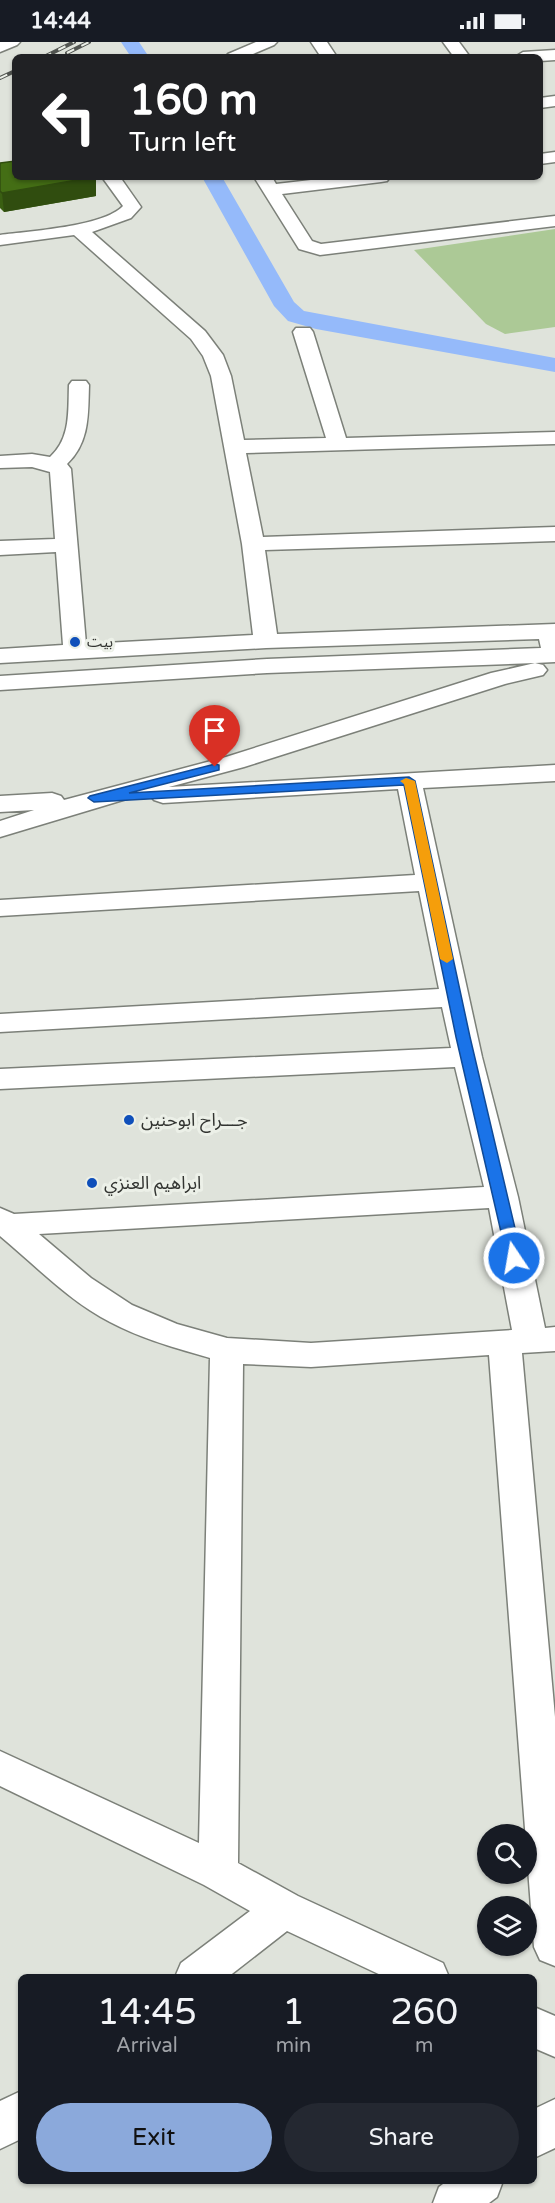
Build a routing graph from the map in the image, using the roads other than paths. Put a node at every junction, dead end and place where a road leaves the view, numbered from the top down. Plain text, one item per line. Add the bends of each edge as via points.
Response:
1 (12, 42) edge
2 (269, 42) edge
3 (0, 47) edge
4 (240, 54) edge
5 (113, 180) edge
6 (324, 180) edge
7 (267, 183) edge
8 (555, 220) edge
9 (77, 228) junction
10 (0, 240) edge
11 (303, 332) dead end
12 (80, 385) dead end
13 (555, 438) edge
14 (338, 444) junction
15 (234, 447) junction
16 (0, 462) edge
17 (54, 465) junction
18 (555, 534) edge
19 (253, 544) junction
20 (67, 545) junction
21 (0, 548) edge
22 (551, 631) edge
23 (266, 641) junction
24 (75, 652) junction
25 (555, 655) edge
26 (0, 656) edge
27 (555, 668) edge
28 (0, 683) edge
29 (555, 773) edge
30 (409, 781) junction
31 (94, 798) junction
32 (0, 804) edge
33 (0, 829) edge
34 (430, 882) junction
35 (0, 908) edge
36 (454, 997) junction
37 (0, 1023) edge
38 (468, 1057) junction
39 (0, 1079) edge
40 (502, 1197) junction
41 (3, 1222) edge
42 (530, 1341) edge
43 (227, 1350) junction
44 (0, 1768) edge
45 (218, 1872) junction
46 (284, 1909) junction
47 (555, 1947) edge
48 (200, 1974) edge
49 (422, 1974) edge
50 (537, 2028) edge
51 (555, 2037) edge
52 (18, 2114) edge
53 (555, 2120) edge
54 (0, 2128) edge
55 (537, 2135) edge
56 (477, 2184) edge
57 (455, 2203) edge

1 - 3 street
2 - 4 street
5 - 9 street via 131,203 130,211 112,222
6 - 7 street
7 - 8 street via 305,245 320,249
9 - 10 street
9 - 15 street via 179,317 213,355 221,376
11 - 14 street
12 - 17 street via 76,439
13 - 14 street
14 - 15 street
15 - 19 street
16 - 17 street via 40,460
17 - 20 street via 62,475
18 - 19 street
19 - 23 street
20 - 21 street
20 - 24 street
22 - 23 street
22 - 25 street
23 - 24 street
24 - 26 street
25 - 28 street via 267,666
27 - 31 street via 499,678 235,762
29 - 30 street
30 - 31 street
30 - 34 street
31 - 32 street
31 - 33 street
34 - 35 street
34 - 36 street
36 - 37 street
36 - 38 street
38 - 39 street
38 - 40 street
40 - 41 street
40 - 42 street
41 - 43 street via 80,1286 120,1313 168,1334
42 - 43 street via 311,1354
42 - 47 street
43 - 45 street
44 - 45 street
45 - 46 street
46 - 48 street
46 - 49 street
50 - 51 street
52 - 54 street
53 - 55 street
56 - 57 street

